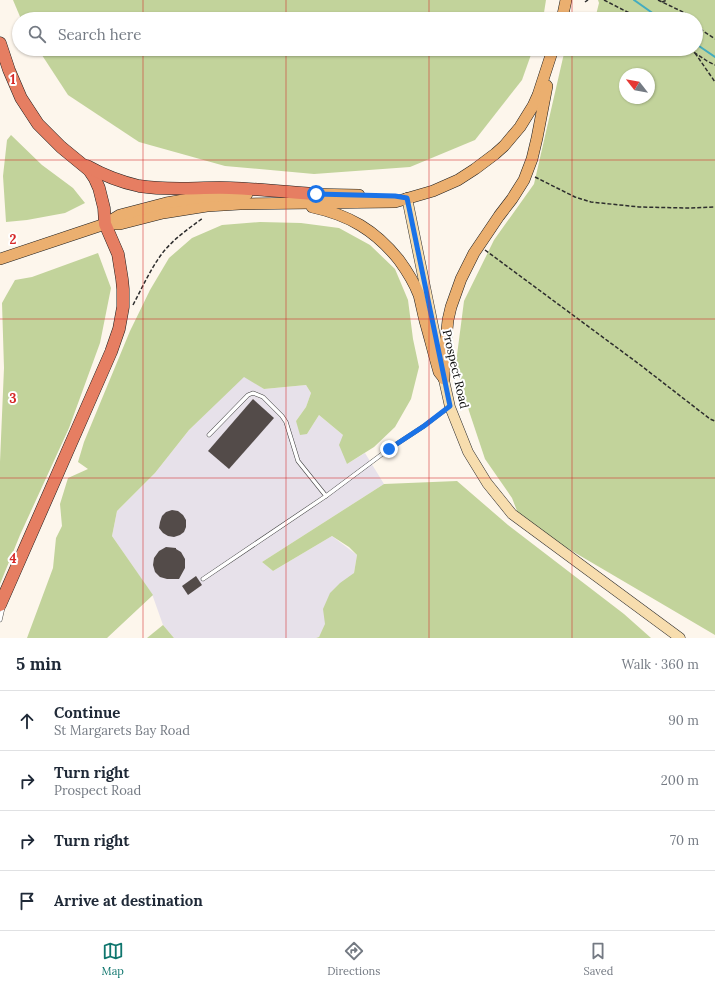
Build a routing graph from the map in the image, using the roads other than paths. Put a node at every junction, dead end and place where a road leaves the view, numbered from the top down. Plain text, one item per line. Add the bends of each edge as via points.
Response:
1 (566, 0) edge
2 (563, 12) edge
3 (0, 44) edge
4 (552, 56) edge
5 (553, 56) edge
6 (77, 161) junction
7 (316, 194) junction
8 (407, 198) junction
9 (286, 204) junction
10 (105, 224) junction
11 (0, 259) edge
12 (444, 379) junction
13 (450, 406) junction
14 (209, 435) dead end
15 (326, 496) junction
16 (203, 579) dead end
17 (11, 580) junction
18 (0, 605) edge
19 (0, 620) edge
20 (680, 638) edge

1 - 2 main road
3 - 6 highway via 21,98 38,124
4 - 8 main road via 533,106 504,146 458,180 433,191
5 - 12 main road via 537,138 524,180 474,253 451,307 446,335
6 - 7 highway via 113,178 151,187 230,188
6 - 10 highway via 89,170 98,183
7 - 8 main road
7 - 10 main road via 254,193 195,198 120,215
8 - 9 main road via 395,202
8 - 12 main road, Prospect Road
9 - 10 main road via 207,206 163,213 120,224
9 - 12 main road via 314,207 341,215 366,228 388,246 415,286 439,372
10 - 11 main road
10 - 17 highway via 118,254 122,279 123,307 119,329
12 - 13 main road, Prospect Road
13 - 15 lane
13 - 20 main road, Prospect Road via 468,452 487,483 512,514
14 - 15 lane via 248,395 253,393 263,398 286,422 298,461
15 - 16 lane
17 - 18 highway
17 - 19 lane

